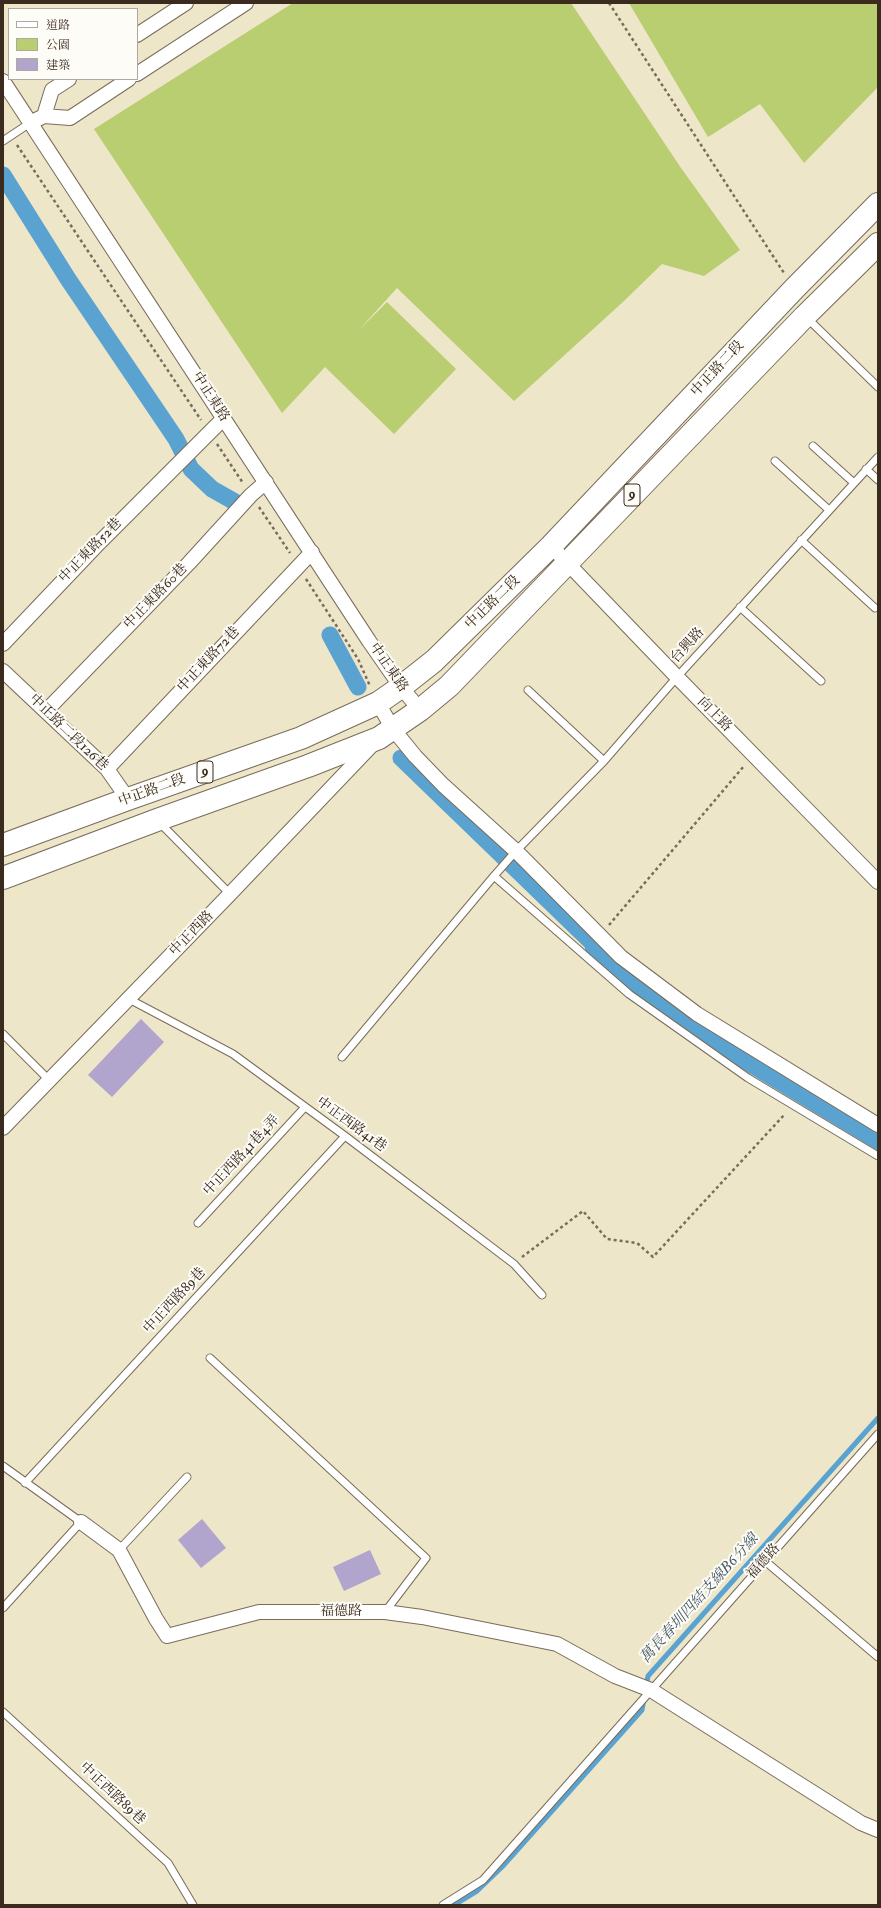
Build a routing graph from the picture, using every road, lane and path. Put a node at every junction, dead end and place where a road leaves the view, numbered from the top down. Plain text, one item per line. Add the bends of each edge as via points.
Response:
1 (186, 3) edge
2 (246, 3) edge
3 (609, 3) edge
4 (138, 34) edge
5 (138, 73) edge
6 (67, 80) edge
7 (127, 80) edge
8 (3, 81) edge
9 (44, 116) junction
10 (30, 124) junction
11 (10, 136) junction
12 (3, 140) edge
13 (878, 204) edge
14 (878, 244) edge
15 (794, 289) junction
16 (805, 316) junction
17 (878, 387) edge
18 (224, 418) junction
19 (209, 432) junction
20 (813, 446) dead end
21 (878, 456) edge
22 (775, 461) dead end
23 (866, 469) junction
24 (878, 480) edge
25 (266, 482) junction
26 (854, 483) junction
27 (252, 495) junction
28 (829, 510) junction
29 (801, 540) junction
30 (551, 546) junction
31 (312, 552) junction
32 (567, 562) junction
33 (298, 567) junction
34 (740, 607) junction
35 (874, 608) dead end
36 (3, 644) edge
37 (3, 671) edge
38 (677, 677) junction
39 (821, 681) dead end
40 (401, 687) junction
41 (528, 690) dead end
42 (378, 703) junction
43 (420, 710) junction
44 (46, 711) junction
45 (386, 733) junction
46 (753, 755) junction
47 (604, 761) junction
48 (107, 769) junction
49 (128, 799) junction
50 (157, 820) junction
51 (3, 845) edge
52 (516, 851) junction
53 (494, 876) junction
54 (3, 878) edge
55 (878, 882) edge
56 (230, 894) junction
57 (600, 936) junction
58 (129, 999) junction
59 (3, 1034) edge
60 (342, 1056) dead end
61 (49, 1080) junction
62 (793, 1106) junction
63 (305, 1107) junction
64 (878, 1125) edge
65 (3, 1128) edge
66 (344, 1136) junction
67 (878, 1156) edge
68 (198, 1223) dead end
69 (514, 1264) junction
70 (542, 1295) dead end
71 (210, 1358) dead end
72 (878, 1434) edge
73 (3, 1466) edge
74 (188, 1478) dead end
75 (25, 1483) junction
76 (81, 1522) junction
77 (119, 1550) junction
78 (765, 1561) junction
79 (3, 1608) edge
80 (384, 1612) junction
81 (878, 1657) edge
82 (651, 1690) junction
83 (3, 1712) edge
84 (878, 1830) edge
85 (193, 1905) edge
86 (443, 1905) edge

1 - 4 street
2 - 5 street
3 - 15 path
6 - 9 street via 52,90
7 - 9 street via 70,118
8 - 10 street, 中正東路
9 - 10 street
10 - 11 lane
10 - 18 street, 中正東路
11 - 12 lane
11 - 19 path, 中正東路
13 - 15 main road, 中正路二段 / 9
14 - 16 main road, 中正路二段 / 9
15 - 30 main road, 中正路二段 / 9
16 - 17 lane
16 - 32 main road, 中正路二段 / 9
18 - 19 street, 中正東路52巷
18 - 25 street, 中正東路
19 - 27 path, 中正東路
19 - 36 street, 中正東路52巷
20 - 26 lane
21 - 23 lane, 台興路
22 - 28 lane
23 - 24 lane
23 - 26 lane, 台興路
25 - 27 street, 中正東路60巷
25 - 31 street, 中正東路
26 - 28 lane, 台興路
27 - 33 path, 中正東路
27 - 44 street, 中正東路60巷
28 - 29 lane, 台興路
29 - 34 lane, 台興路
29 - 35 lane
30 - 32 street, 向上路
30 - 40 main road, 中正路二段 / 9 via 434,661
31 - 33 street, 中正東路72巷
31 - 40 street, 中正東路
32 - 38 street, 向上路
32 - 43 main road, 中正路二段 / 9 via 449,686
33 - 42 path, 中正東路 via 358,659
33 - 48 street, 中正東路72巷
34 - 38 lane, 台興路
34 - 39 lane
37 - 44 street, 中正路二段126巷
38 - 46 street, 向上路
38 - 47 lane, 台興路
40 - 42 main road, 中正路二段 / 9
40 - 43 street, 中正東路
41 - 47 lane
42 - 45 street, 中正東路
42 - 49 main road, 中正路二段 / 9 via 301,738
43 - 45 main road, 中正路二段 / 9
44 - 48 street, 中正路二段126巷
45 - 50 main road, 中正路二段 / 9 via 308,766
45 - 52 street, 中正東路 via 415,756
45 - 56 street, 中正西路
46 - 55 street, 向上路
46 - 57 path
47 - 52 lane, 台興路
48 - 49 street, 中正路二段126巷
49 - 51 main road, 中正路二段 / 9
50 - 54 main road, 中正路二段 / 9
50 - 56 lane
52 - 53 lane, 台興路
52 - 57 street, 中正東路
53 - 60 lane, 台興路
53 - 62 lane via 629,994 748,1078
56 - 58 street, 中正西路
57 - 64 street, 中正東路 via 621,957 697,1014
58 - 61 street, 中正西路
58 - 63 lane, 中正西路41巷 via 233,1054
59 - 61 lane
61 - 65 street, 中正西路
62 - 67 lane
62 - 69 path via 653,1257 637,1243 607,1239 583,1211
63 - 66 lane, 中正西路41巷
63 - 68 lane, 中正西路41巷4弄
66 - 69 lane, 中正西路41巷
66 - 75 lane, 中正西路89巷
69 - 70 lane, 中正西路41巷
71 - 80 lane via 426,1558
72 - 78 lane, 福德路
73 - 75 lane
74 - 77 lane
75 - 76 lane
76 - 77 street, 福德路
76 - 79 lane
77 - 80 street, 福德路 via 167,1636 259,1612
78 - 81 lane
78 - 82 lane, 福德路
80 - 82 street, 福德路 via 557,1644 615,1676
82 - 84 street, 福德路 via 861,1823
82 - 86 lane, 福德路 via 484,1880
83 - 85 lane, 中正西路89巷 via 168,1864

